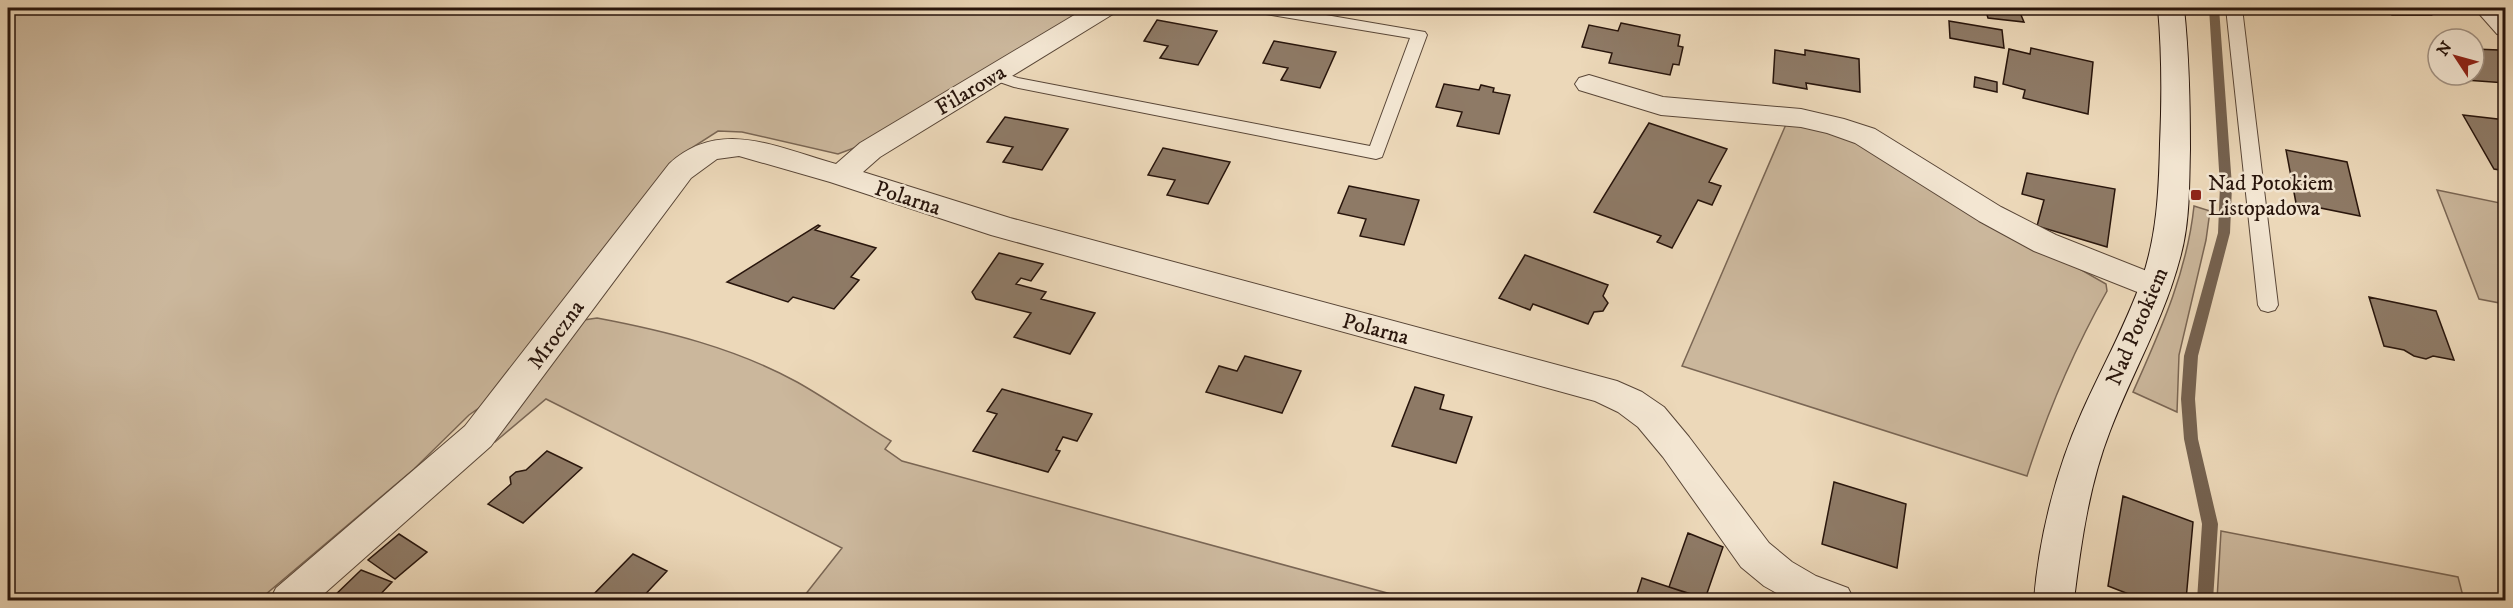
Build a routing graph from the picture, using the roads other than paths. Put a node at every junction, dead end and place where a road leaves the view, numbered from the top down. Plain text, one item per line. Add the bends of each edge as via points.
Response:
1 (1104, 8) edge
2 (1260, 8) edge
3 (2171, 8) edge
4 (2234, 8) edge
5 (2487, 8) edge
6 (2505, 28) edge
7 (994, 74) junction
8 (1589, 84) dead end
9 (841, 175) junction
10 (2155, 287) junction
11 (2268, 305) dead end
12 (290, 600) edge
13 (1834, 600) edge
14 (2054, 600) edge

1 - 7 street, Filarowa
2 - 7 lane via 1419,35 1376,153 1014,82
3 - 10 street, Nad Potokiem via 2176,76 2174,189 2169,233
4 - 11 lane
5 - 6 street
7 - 9 street, Filarowa via 870,150
8 - 10 street via 1661,106 1802,118 1866,136 1990,214 2045,243
9 - 12 street, Mroczna via 739,147 722,146 695,157 615,254 478,436
9 - 13 street, Polarna via 1002,227 1605,390 1651,417 1755,555 1802,588
10 - 14 street, Nad Potokiem via 2078,468

